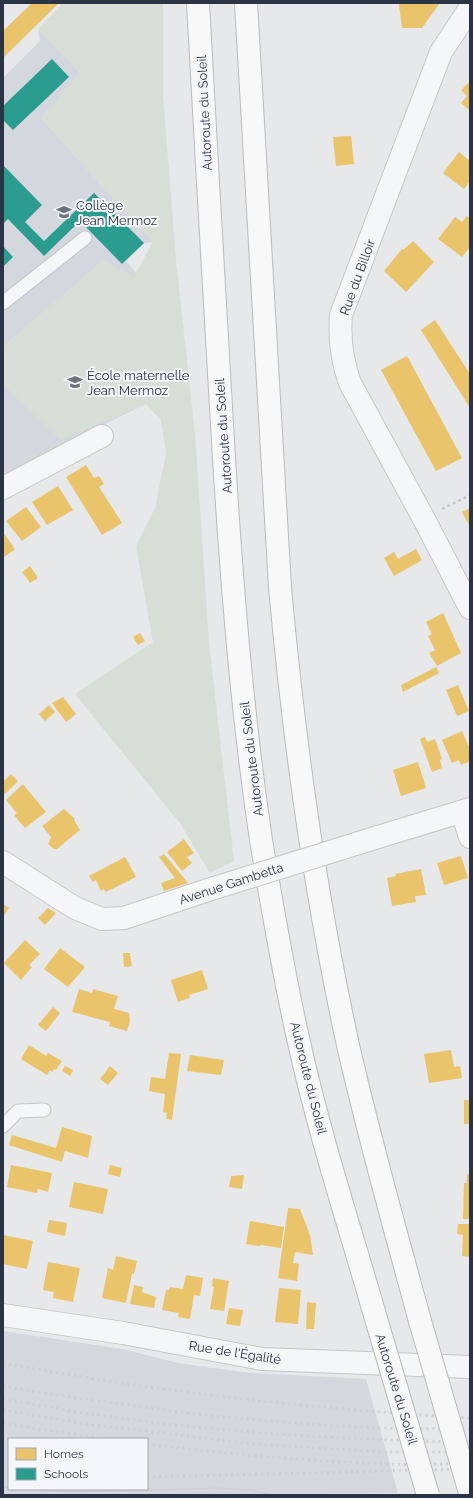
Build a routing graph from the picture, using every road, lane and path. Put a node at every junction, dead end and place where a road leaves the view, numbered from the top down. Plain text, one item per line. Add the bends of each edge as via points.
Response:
1 (198, 3) edge
2 (246, 3) edge
3 (470, 8) edge
4 (85, 238) dead end
5 (3, 303) edge
6 (102, 436) dead end
7 (3, 488) edge
8 (470, 495) edge
9 (424, 519) junction
10 (470, 608) edge
11 (466, 811) edge
12 (470, 837) edge
13 (3, 862) edge
14 (44, 1110) dead end
15 (3, 1126) edge
16 (3, 1315) edge
17 (470, 1367) edge
18 (470, 1493) edge
19 (428, 1495) edge

1 - 19 highway, Autoroute du Soleil, bridge via 231,563 251,762 262,840 298,1038 329,1159
2 - 18 highway, bridge via 280,588 300,774 323,916 348,1043 370,1136 420,1321
3 - 9 street, Rue du Billoir via 441,52 342,316 340,333 350,383
4 - 5 lane
6 - 7 street
8 - 9 path
9 - 10 street, Rue du Billoir
11 - 12 street
11 - 13 street, Avenue Gambetta, bridge via 124,918 102,919 75,908
14 - 15 lane via 18,1112
16 - 17 street, Rue de l'Égalité via 123,1333 262,1359

